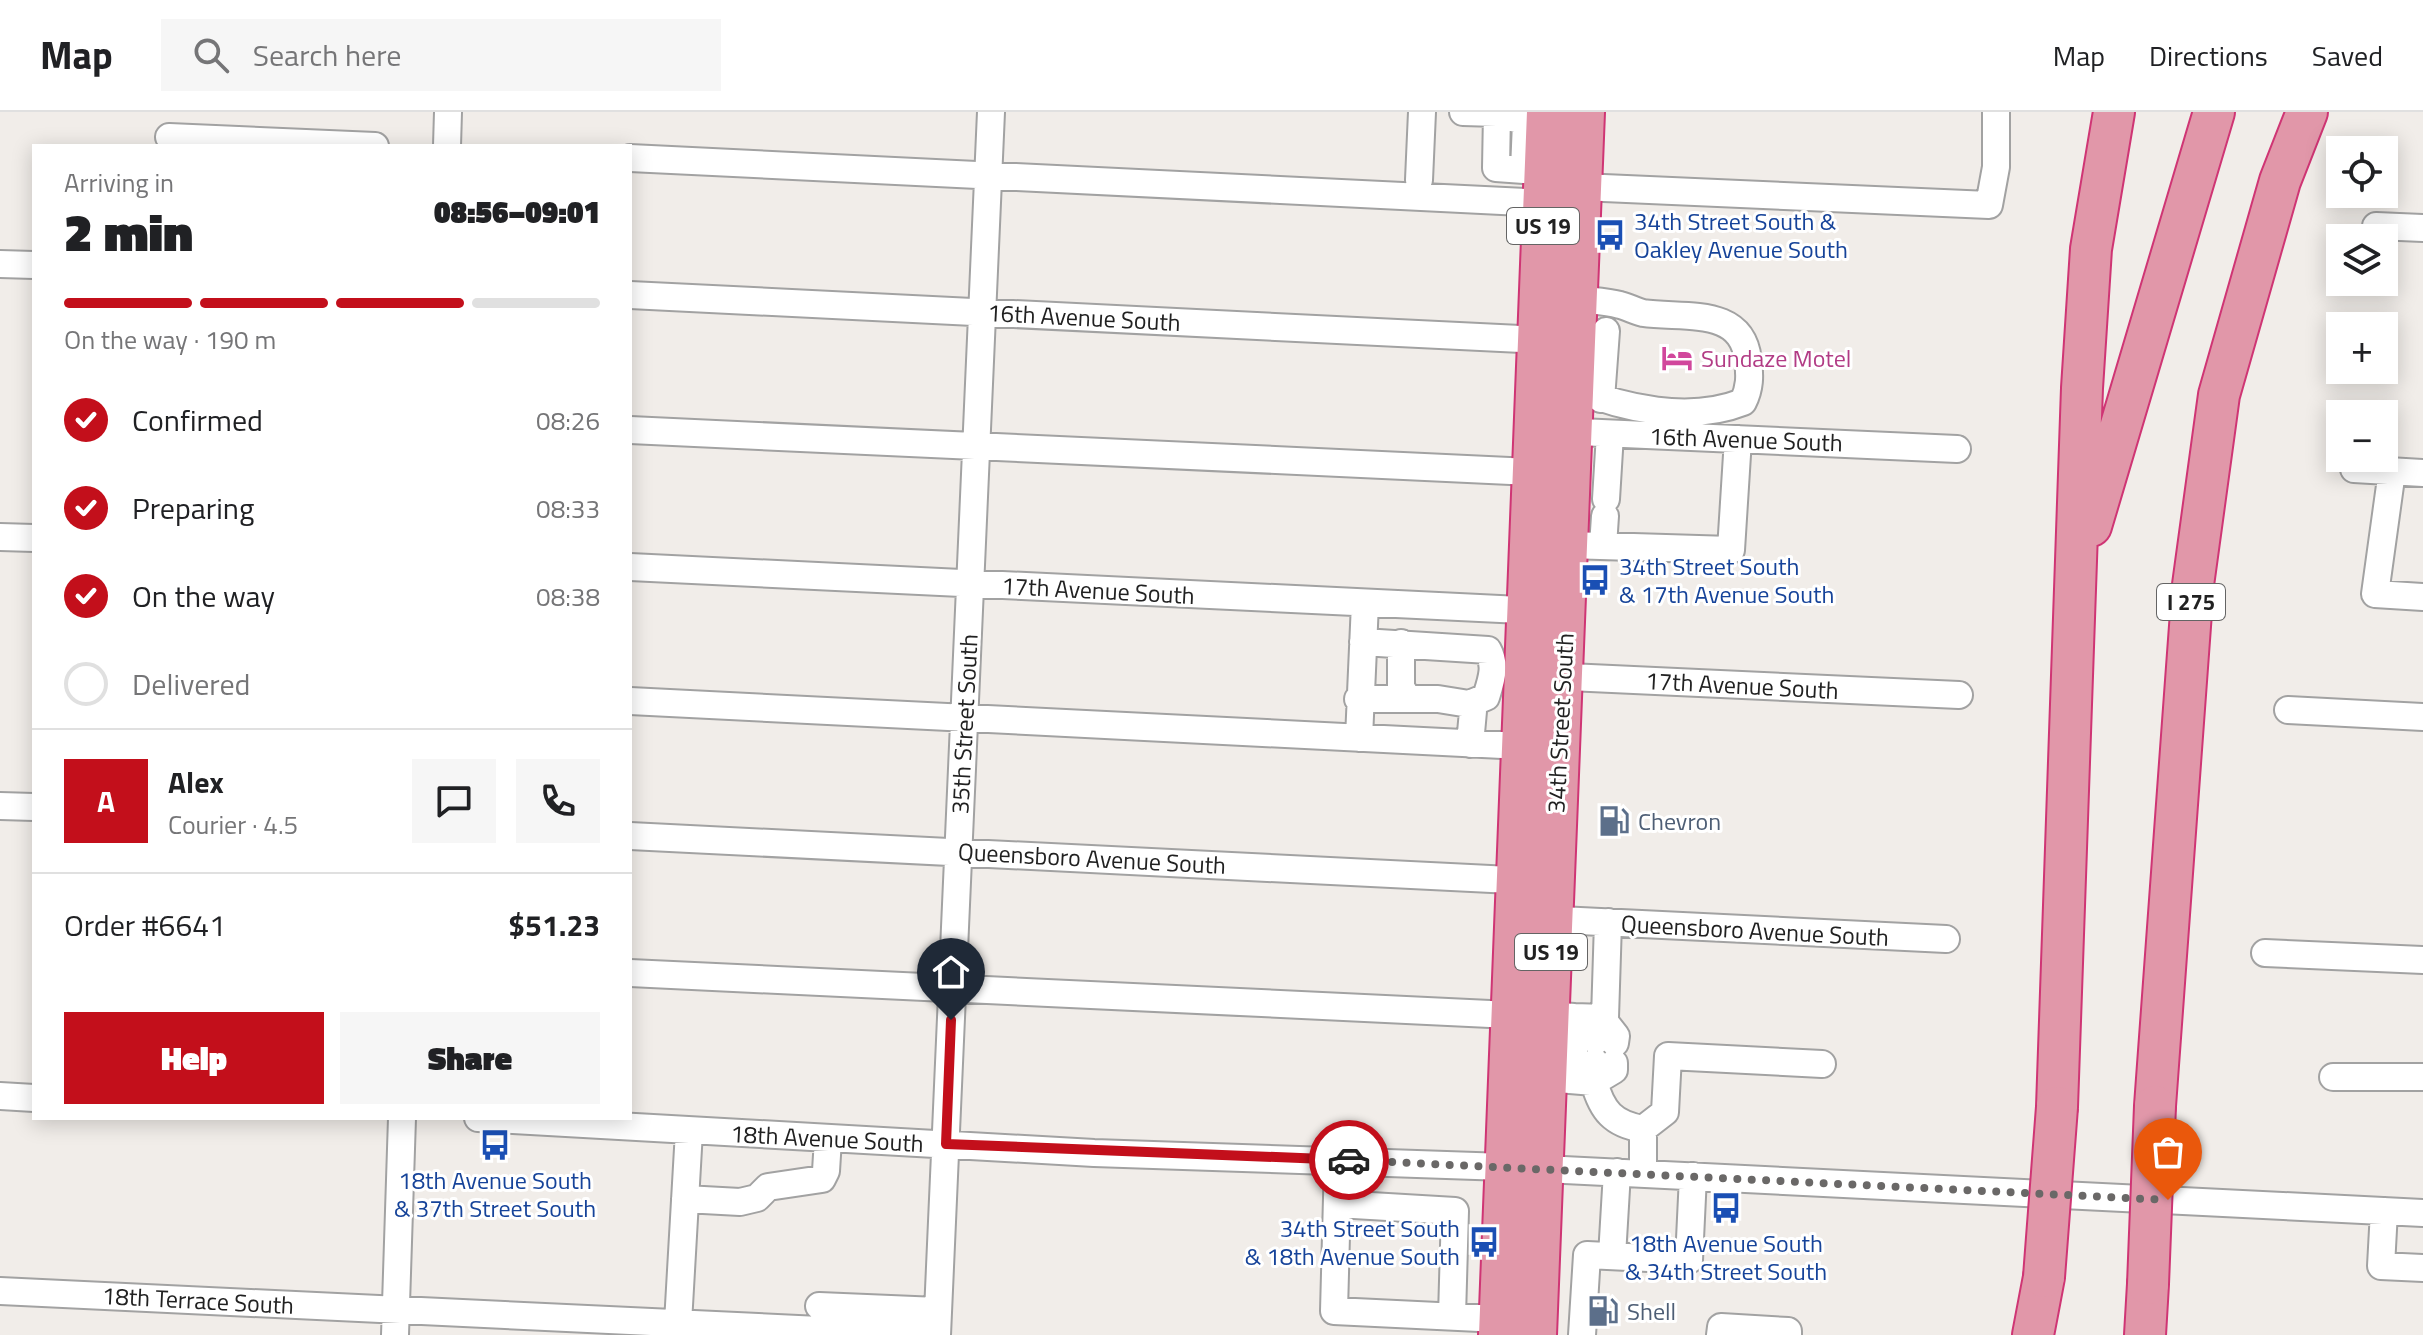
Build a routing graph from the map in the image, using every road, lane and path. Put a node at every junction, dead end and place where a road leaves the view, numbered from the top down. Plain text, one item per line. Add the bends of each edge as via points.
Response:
1 (448, 112) edge
2 (991, 112) edge
3 (1422, 112) edge
4 (1463, 112) edge
5 (1996, 112) edge
6 (2114, 112) edge
7 (2214, 112) edge
8 (2307, 112) edge
9 (1497, 113) edge
10 (1551, 117) edge
11 (169, 132) edge
12 (346, 144) edge
13 (447, 144) edge
14 (632, 158) edge
15 (989, 176) junction
16 (1419, 180) dead end
17 (1538, 181) junction
18 (1581, 187) junction
19 (2398, 227) edge
20 (2423, 228) edge
21 (0, 264) edge
22 (32, 265) edge
23 (632, 295) edge
24 (982, 312) junction
25 (1581, 320) junction
26 (1587, 393) junction
27 (632, 430) edge
28 (1572, 432) junction
29 (1738, 439) junction
30 (977, 447) junction
31 (1957, 449) dead end
32 (2398, 471) edge
33 (1533, 472) junction
34 (2392, 472) edge
35 (2423, 473) edge
36 (0, 537) edge
37 (32, 538) edge
38 (1585, 546) junction
39 (632, 567) edge
40 (2074, 583) junction
41 (970, 584) junction
42 (2423, 597) edge
43 (1365, 603) junction
44 (1546, 611) junction
45 (1363, 642) junction
46 (1401, 643) junction
47 (1544, 676) junction
48 (1959, 695) dead end
49 (1358, 699) junction
50 (1408, 699) junction
51 (632, 701) edge
52 (1469, 704) junction
53 (2288, 710) dead end
54 (2423, 717) edge
55 (965, 718) junction
56 (1359, 738) junction
57 (1470, 744) junction
58 (1522, 746) junction
59 (0, 806) edge
60 (32, 807) edge
61 (632, 836) edge
62 (959, 851) junction
63 (1534, 900) junction
64 (1608, 922) junction
65 (1946, 939) dead end
66 (2265, 953) dead end
67 (2423, 960) edge
68 (632, 973) edge
69 (953, 989) junction
70 (1545, 1016) junction
71 (1594, 1054) junction
72 (1822, 1064) dead end
73 (2333, 1077) dead end
74 (2423, 1077) edge
75 (0, 1096) edge
76 (32, 1098) edge
77 (402, 1120) edge
78 (510, 1120) edge
79 (1643, 1129) junction
80 (689, 1131) junction
81 (828, 1139) junction
82 (946, 1144) junction
83 (1338, 1160) junction
84 (1524, 1168) junction
85 (1630, 1173) junction
86 (1693, 1176) junction
87 (685, 1199) junction
88 (1337, 1204) junction
89 (2384, 1211) junction
90 (2423, 1213) edge
91 (1539, 1255) junction
92 (1599, 1255) junction
93 (2423, 1268) edge
94 (2044, 1277) junction
95 (0, 1291) edge
96 (819, 1306) dead end
97 (1452, 1316) junction
98 (396, 1322) edge
99 (678, 1323) junction
100 (938, 1323) edge
101 (1500, 1327) edge
102 (924, 1335) edge
103 (1536, 1335) edge
104 (1582, 1335) edge
105 (1720, 1335) edge
106 (1788, 1335) edge
107 (2033, 1335) edge
108 (2042, 1335) edge
109 (2148, 1335) edge

1 - 13 street
2 - 15 street, 35th Street South
3 - 16 street
4 - 9 street
5 - 18 street via 1996,167 1989,205
6 - 40 highway via 2091,249
7 - 40 highway
8 - 109 highway, I 275, bridge via 2280,181 2219,395 2191,600 2155,1106
9 - 10 street
9 - 17 street via 1496,168
10 - 17 highway, 34th Street South / US 19
10 - 18 highway, 34th Street South / US 19
11 - 12 street
14 - 15 street
15 - 17 street
15 - 24 street, 35th Street South
17 - 25 highway, 34th Street South / US 19
18 - 25 highway, 34th Street South / US 19
19 - 20 street
21 - 22 street
23 - 24 street, 16th Avenue South
24 - 25 street, 16th Avenue South
24 - 30 street, 35th Street South
25 - 26 highway, 34th Street South / US 19
25 - 26 street, 16th Avenue South via 1640,312 1726,322 1739,330 1750,374 1743,402 1728,408 1630,408
25 - 28 highway, 34th Street South / US 19
26 - 28 highway, 34th Street South / US 19
27 - 30 street
28 - 29 street, 16th Avenue South
28 - 33 highway, 34th Street South / US 19
28 - 38 highway, 34th Street South / US 19
28 - 38 street via 1606,508
29 - 31 street, 16th Avenue South
29 - 38 street via 1731,550
30 - 33 street
30 - 41 street, 35th Street South
32 - 35 street
33 - 44 highway, 34th Street South / US 19
34 - 42 street via 2375,594
36 - 37 street
38 - 44 highway, 34th Street South / US 19
39 - 41 street, 17th Avenue South
40 - 94 highway, bridge via 2057,1107
41 - 43 street, 17th Avenue South
41 - 55 street, 35th Street South
43 - 44 street, 17th Avenue South
43 - 45 street
44 - 47 highway, 34th Street South / US 19
45 - 46 street
45 - 49 street
46 - 50 street via 1401,687
46 - 52 street via 1488,650 1493,677 1486,697
47 - 48 street, 17th Avenue South
47 - 58 highway, 34th Street South / US 19
47 - 63 highway, 34th Street South / US 19
49 - 50 street
49 - 56 street
50 - 52 street
51 - 55 street
52 - 57 street
53 - 54 street
55 - 56 street
55 - 62 street, 35th Street South
56 - 57 street
57 - 58 street
58 - 63 highway, 34th Street South / US 19
59 - 60 street
61 - 62 street, Queensboro Avenue South
62 - 63 street, Queensboro Avenue South
62 - 69 street, 35th Street South
63 - 64 street, Queensboro Avenue South
63 - 70 highway, 34th Street South / US 19
64 - 65 street, Queensboro Avenue South
64 - 71 street
66 - 67 street
68 - 69 street
69 - 70 street
69 - 82 street, 35th Street South
70 - 71 highway, 34th Street South / US 19
70 - 71 street
70 - 84 highway, 34th Street South / US 19
71 - 79 street via 1604,1111 1623,1126
71 - 84 highway, 34th Street South / US 19
72 - 79 street via 1668,1056 1665,1112
73 - 74 street
75 - 76 street
77 - 98 street
78 - 80 street, 18th Avenue South
79 - 85 street
80 - 81 street, 18th Avenue South
80 - 87 street
81 - 82 street, 18th Avenue South
81 - 87 street via 822,1179 768,1187 757,1198 740,1202
82 - 83 street, 18th Avenue South
82 - 100 street, 35th Street South
83 - 84 street, 18th Avenue South
83 - 88 street
84 - 85 street, 18th Avenue South
84 - 91 highway, 34th Street South / US 19
84 - 101 highway, 34th Street South / US 19
85 - 86 street, 18th Avenue South
85 - 92 street
86 - 89 street, 18th Avenue South
86 - 92 street via 1689,1260
87 - 99 street
88 - 97 street via 1455,1211
88 - 97 street via 1334,1311
89 - 90 street, 18th Avenue South
89 - 93 street via 2381,1266
91 - 92 street
91 - 103 highway, 34th Street South / US 19
92 - 104 street
94 - 107 highway
94 - 108 highway
95 - 98 street, 18th Terrace South
96 - 100 street
97 - 101 street
98 - 99 street, 18th Terrace South
99 - 102 street, 18th Terrace South
105 - 106 street via 1721,1327

